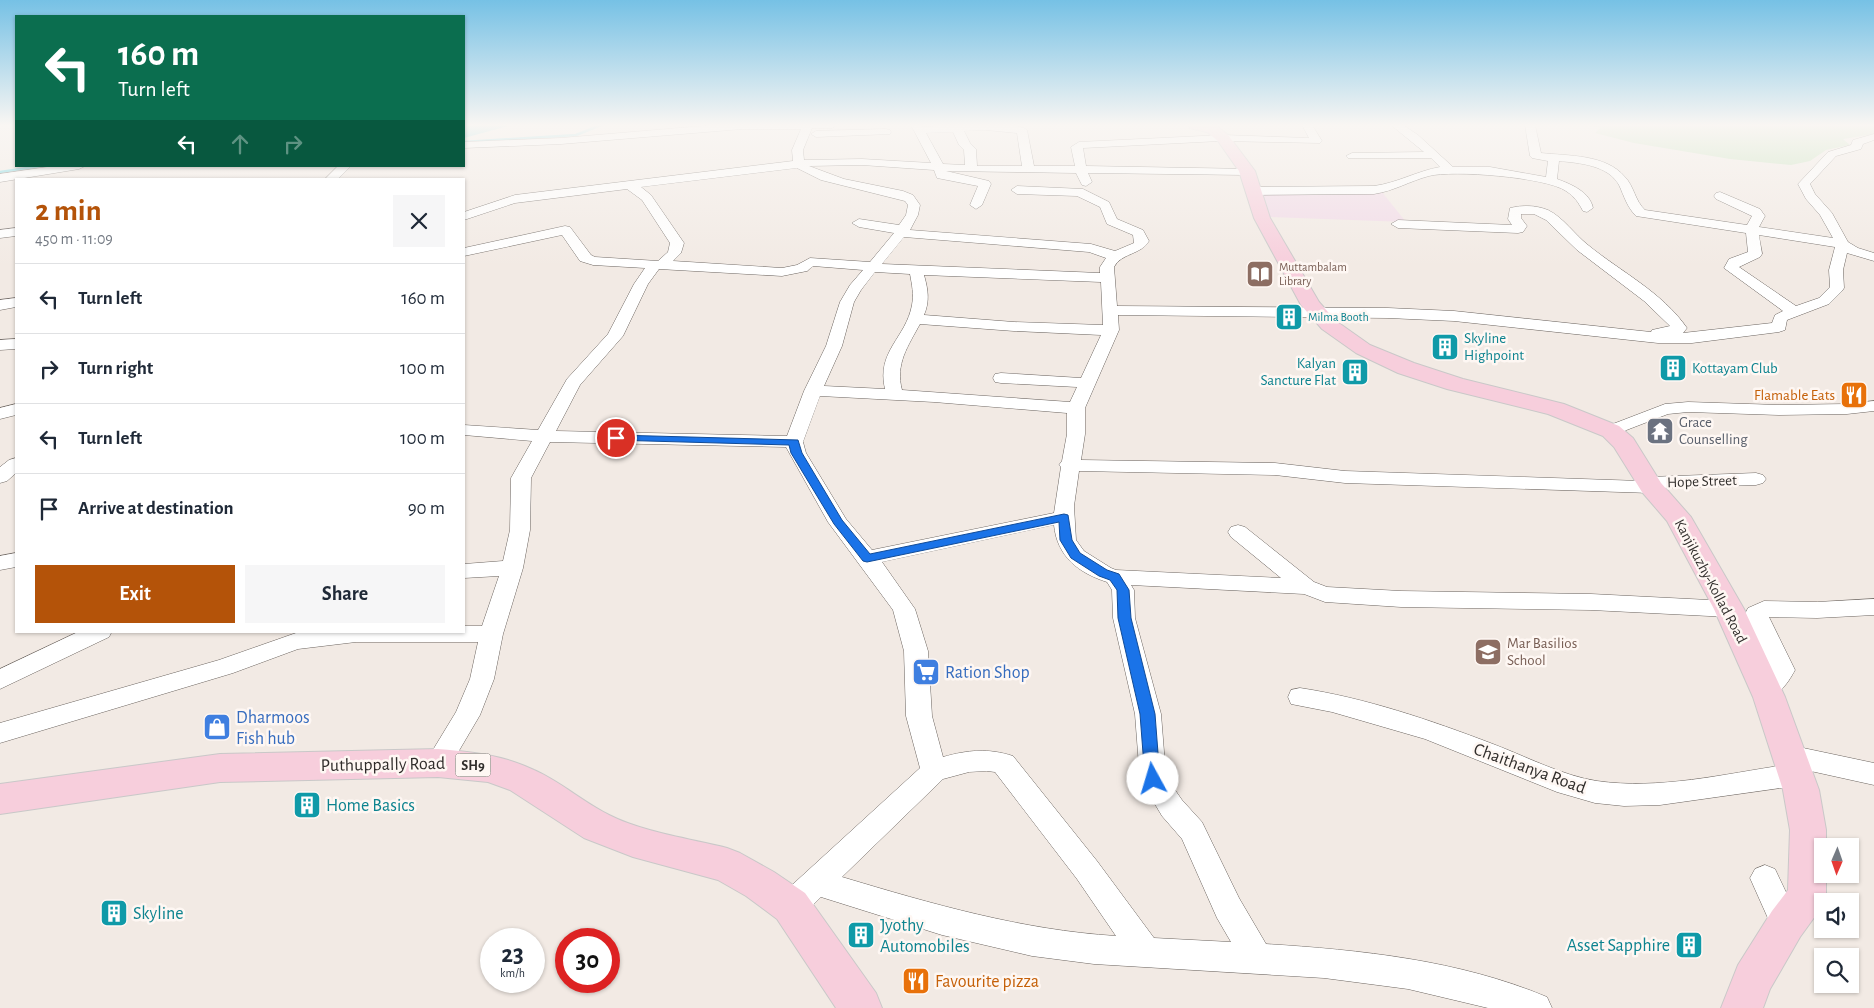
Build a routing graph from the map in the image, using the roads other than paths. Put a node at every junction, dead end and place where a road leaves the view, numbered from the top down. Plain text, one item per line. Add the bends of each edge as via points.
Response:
1 (39, 172) edge
2 (731, 172) edge
3 (811, 172) edge
4 (940, 172) edge
5 (1081, 172) edge
6 (1247, 172) edge
7 (1432, 172) edge
8 (1496, 172) edge
9 (1552, 172) edge
10 (1614, 172) edge
11 (1815, 172) edge
12 (0, 178) edge
13 (1551, 181) junction
14 (629, 184) junction
15 (1017, 190) dead end
16 (1253, 191) junction
17 (1720, 196) dead end
18 (1096, 200) junction
19 (976, 205) dead end
20 (1587, 208) dead end
21 (465, 216) edge
22 (859, 223) dead end
23 (1398, 224) dead end
24 (1752, 230) junction
25 (15, 232) edge
26 (902, 232) junction
27 (0, 234) edge
28 (1843, 244) junction
29 (465, 252) edge
30 (1115, 256) junction
31 (1874, 257) edge
32 (659, 265) junction
33 (872, 267) junction
34 (916, 271) junction
35 (1107, 278) junction
36 (15, 302) edge
37 (0, 305) edge
38 (1110, 310) junction
39 (1316, 312) junction
40 (1794, 312) junction
41 (917, 319) junction
42 (1111, 330) junction
43 (1618, 333) junction
44 (15, 344) edge
45 (0, 345) edge
46 (1001, 378) dead end
47 (1087, 383) junction
48 (813, 391) junction
49 (895, 395) junction
50 (1874, 406) edge
51 (1076, 408) junction
52 (15, 409) edge
53 (0, 414) edge
54 (465, 430) edge
55 (1611, 431) junction
56 (545, 436) junction
57 (794, 442) junction
58 (15, 465) edge
59 (1069, 465) junction
60 (0, 477) edge
61 (1756, 479) dead end
62 (1650, 485) junction
63 (1064, 517) junction
64 (1238, 532) dead end
65 (867, 558) junction
66 (15, 560) edge
67 (0, 563) edge
68 (512, 568) junction
69 (465, 571) edge
70 (1115, 577) junction
71 (1306, 587) junction
72 (1874, 607) edge
73 (1729, 610) junction
74 (97, 633) edge
75 (491, 634) junction
76 (0, 680) edge
77 (1766, 689) junction
78 (1300, 697) dead end
79 (0, 733) edge
80 (438, 763) junction
81 (1792, 766) junction
82 (934, 770) junction
83 (1874, 774) edge
84 (0, 799) edge
85 (1765, 878) dead end
86 (803, 894) junction
87 (1786, 924) junction
88 (1146, 952) junction
89 (1257, 958) junction
90 (861, 1008) edge
91 (1536, 1008) edge
92 (1742, 1008) edge

1 - 12 street
2 - 14 street
3 - 26 street via 913,201 914,209
4 - 19 street via 941,175 985,184
5 - 18 street
6 - 16 main road, Kanjikuzhy-Kollad Road
7 - 16 street via 1374,190
8 - 13 street
9 - 13 street
10 - 24 street via 1641,213
11 - 28 street via 1804,184 1826,213
13 - 20 street via 1570,188 1586,202
14 - 21 street via 502,202
14 - 32 street via 647,198 677,243 674,253
15 - 18 street via 1079,192
16 - 39 main road, Kanjikuzhy-Kollad Road via 1262,218
17 - 24 street via 1759,216
18 - 30 street via 1105,205 1112,221 1142,237 1142,244
22 - 26 street
23 - 43 street via 1516,229 1520,226 1514,219 1515,211 1527,209 1545,214 1658,306 1679,328 1667,332
24 - 28 street
24 - 40 street via 1755,254 1734,262 1731,268
25 - 27 street
26 - 30 street via 1092,248
26 - 33 street
28 - 31 street via 1853,251
28 - 40 street via 1836,270 1837,288 1824,301
29 - 32 street via 565,230 585,258 593,261
30 - 35 street via 1109,262
32 - 33 street via 782,272 802,268 810,262
32 - 56 street via 634,296 621,328 573,383
33 - 34 street
33 - 48 street via 847,302 834,346
34 - 35 street
34 - 41 street via 923,296
35 - 38 street
36 - 37 street
38 - 39 street
38 - 42 street
39 - 43 street via 1454,316
39 - 55 main road, Kanjikuzhy-Kollad Road via 1363,349 1406,368 1455,384 1556,409
40 - 43 street via 1780,318 1779,327 1692,338
41 - 42 street via 986,326
41 - 49 street via 893,360 891,385
42 - 47 street
44 - 45 street
46 - 47 street
47 - 51 street
48 - 49 street
48 - 57 street
49 - 51 street
50 - 55 street via 1786,410 1665,409
51 - 59 street via 1076,434
52 - 53 street
54 - 56 street
55 - 62 main road, Kanjikuzhy-Kollad Road via 1624,443
56 - 57 street
56 - 68 street via 521,478 520,530
57 - 65 street via 797,453 838,522
58 - 60 street
59 - 62 street, Hope Street via 1275,469 1345,476
59 - 63 street
61 - 62 street, Hope Street
62 - 73 main road, Kanjikuzhy-Kollad Road via 1678,517
63 - 65 street
63 - 70 street via 1066,540 1076,556
64 - 71 street
65 - 82 street via 904,609 916,651 919,716
66 - 67 street
68 - 69 street
68 - 75 street
70 - 71 street
70 - 89 street via 1123,590 1124,618 1148,714 1153,779 1192,831 1228,908
71 - 73 street via 1325,594 1358,597 1591,602
72 - 77 street via 1764,610 1756,614 1783,670
73 - 77 main road, Kanjikuzhy-Kollad Road
74 - 76 street
75 - 79 street via 356,634 296,641 225,667
75 - 80 street via 482,679 470,708
77 - 81 main road, Kanjikuzhy-Kollad Road
78 - 81 street, Chaithanya Road via 1332,702 1431,731 1595,792 1660,794
80 - 84 main road, Puthuppally Road / SH9 via 220,768
80 - 86 main road, Puthuppally Road / SH9 via 490,768 522,780 597,827 633,841 727,865 760,884
81 - 83 street, Chaithanya Road
81 - 87 main road, Kanjikuzhy-Kollad Road via 1808,830 1807,895
82 - 86 street
82 - 88 street via 961,762 988,760 1004,764
85 - 87 street
86 - 88 street via 1032,941
86 - 90 main road, Puthuppally Road / SH9
87 - 92 main road, Kanjikuzhy-Kollad Road via 1753,979
88 - 89 street
89 - 91 street via 1408,974 1476,988

